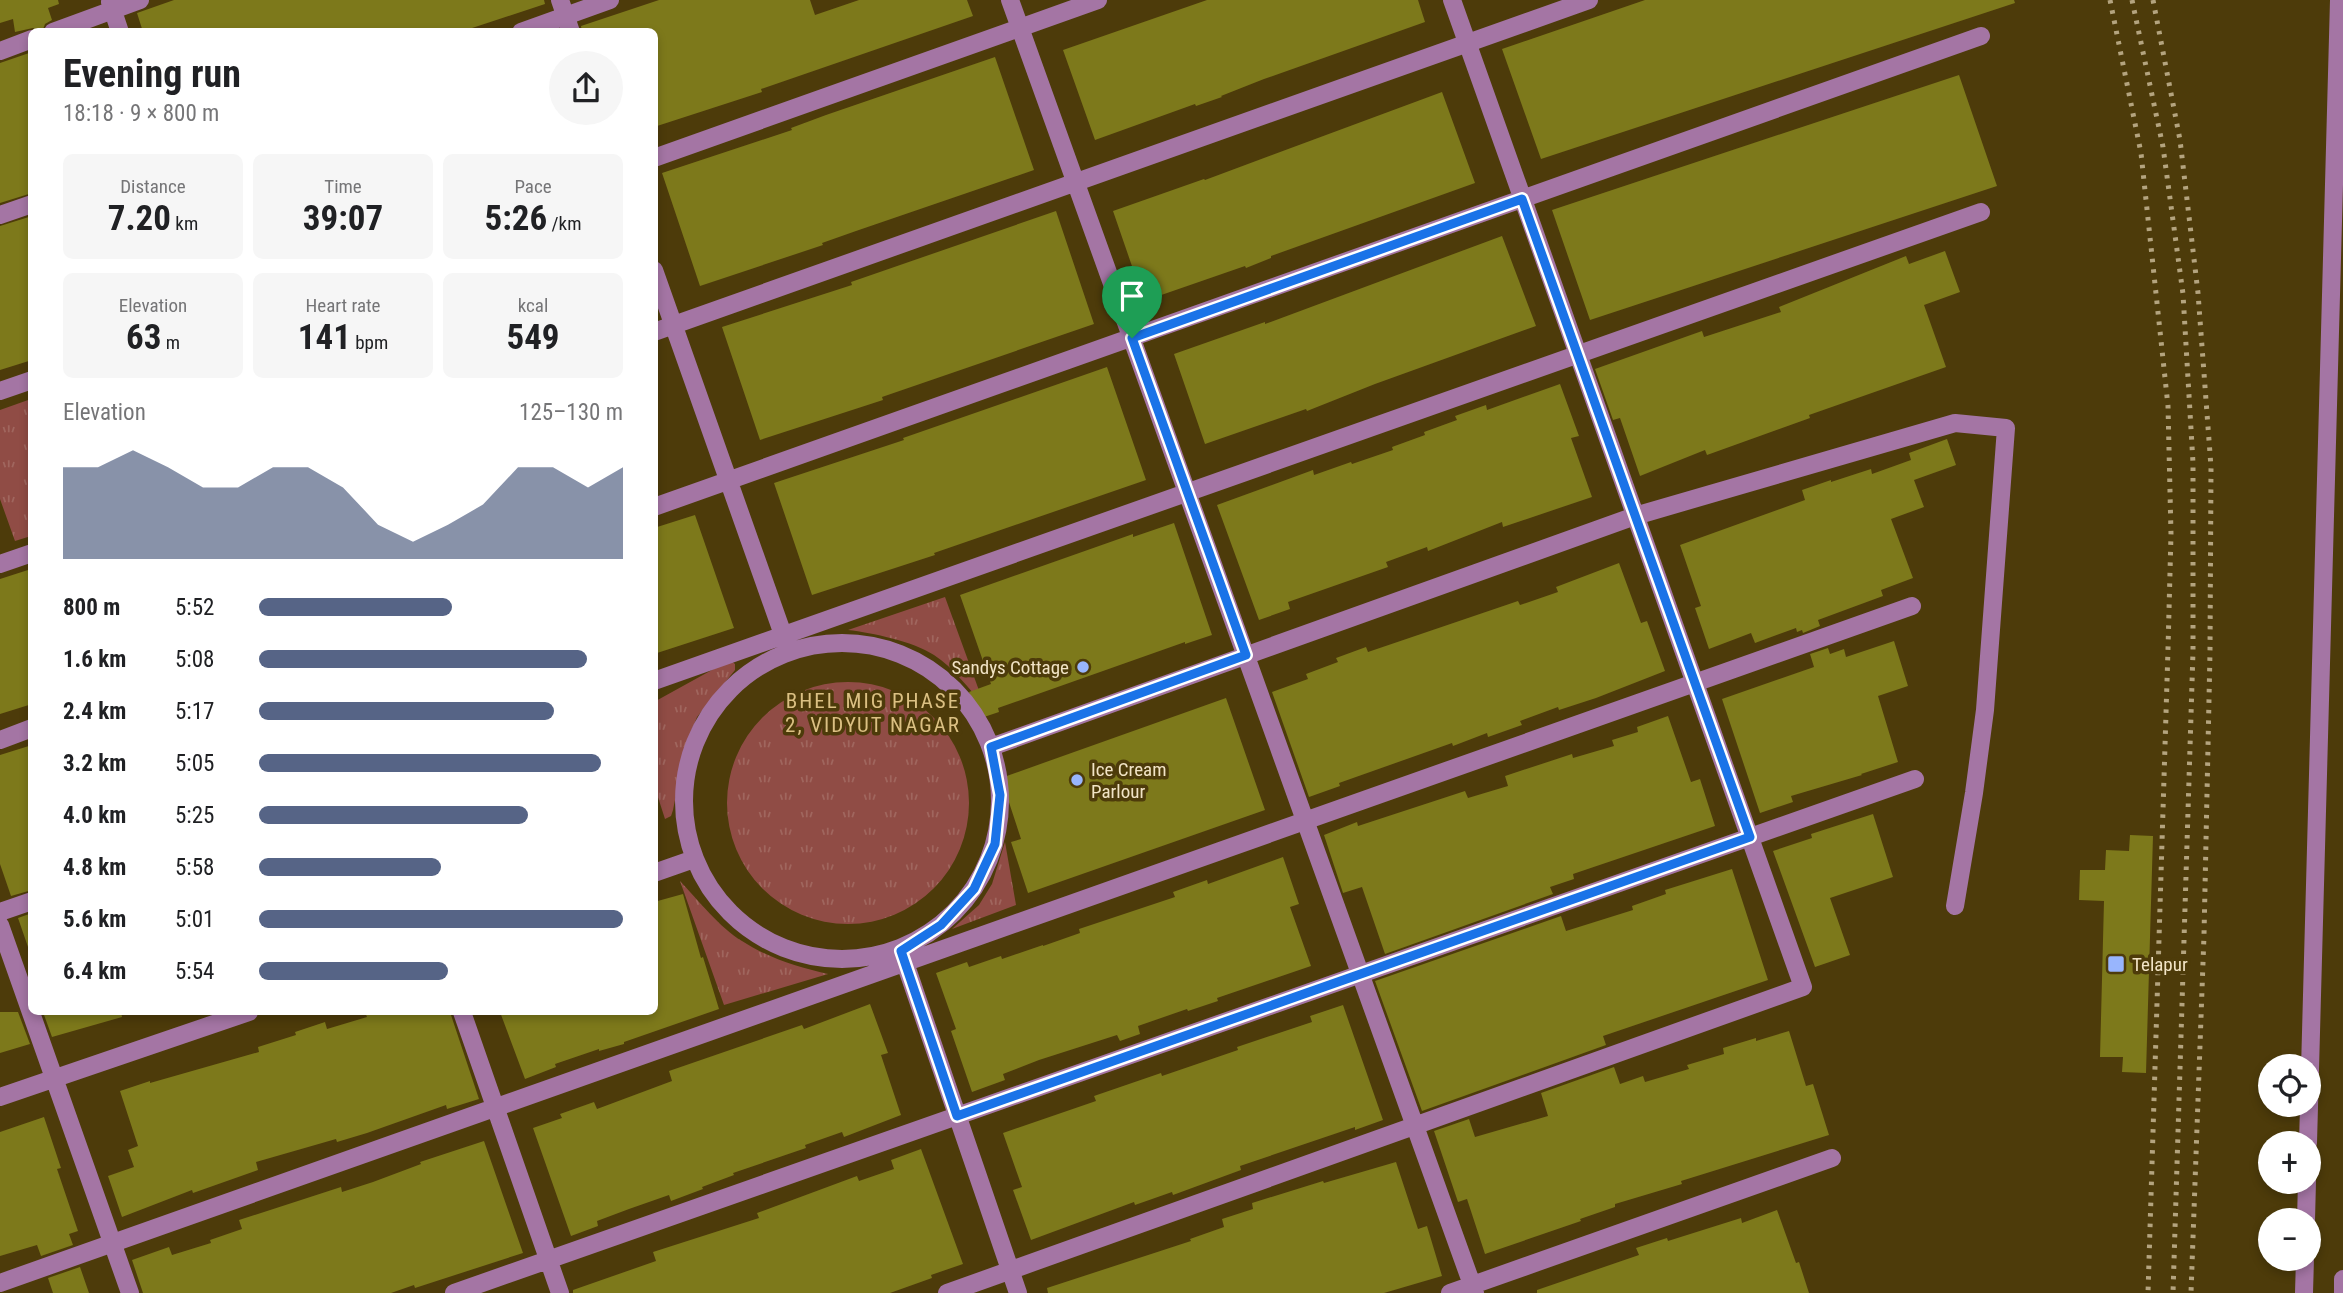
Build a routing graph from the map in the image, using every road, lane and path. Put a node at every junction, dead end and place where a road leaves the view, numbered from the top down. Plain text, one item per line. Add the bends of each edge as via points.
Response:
1 (140, 0) edge
2 (610, 0) edge
3 (1010, 0) edge
4 (1098, 0) edge
5 (1451, 0) edge
6 (1589, 0) edge
7 (2339, 0) edge
8 (111, 5) edge
9 (566, 16) edge
10 (62, 28) edge
11 (119, 28) edge
12 (532, 28) edge
13 (1020, 28) junction
14 (1981, 36) dead end
15 (28, 40) edge
16 (1467, 43) junction
17 (0, 51) edge
18 (658, 157) edge
19 (1076, 182) junction
20 (1522, 199) junction
21 (28, 205) edge
22 (1981, 212) dead end
23 (0, 215) edge
24 (658, 281) edge
25 (674, 325) junction
26 (658, 331) edge
27 (1132, 338) junction
28 (1578, 354) junction
29 (28, 381) edge
30 (0, 391) edge
31 (728, 481) junction
32 (1187, 492) junction
33 (658, 506) edge
34 (1635, 516) junction
35 (28, 554) edge
36 (0, 564) edge
37 (1912, 606) dead end
38 (786, 642) junction
39 (1246, 655) junction
40 (658, 680) edge
41 (1695, 683) junction
42 (28, 730) edge
43 (0, 740) edge
44 (991, 747) junction
45 (1916, 779) dead end
46 (1305, 821) junction
47 (1750, 837) junction
48 (694, 859) junction
49 (658, 872) edge
50 (28, 902) edge
51 (1955, 906) dead end
52 (0, 912) edge
53 (0, 925) edge
54 (903, 957) junction
55 (1360, 975) junction
56 (28, 1005) edge
57 (32, 1015) edge
58 (240, 1015) edge
59 (463, 1015) edge
60 (54, 1079) junction
61 (0, 1097) edge
62 (495, 1108) junction
63 (957, 1116) junction
64 (1415, 1126) junction
65 (2308, 1131) edge
66 (1832, 1158) dead end
67 (112, 1243) junction
68 (548, 1260) junction
69 (1010, 1270) junction
70 (2305, 1271) edge
71 (2343, 1279) edge
72 (0, 1283) edge
73 (1473, 1289) edge
74 (130, 1293) edge
75 (454, 1293) edge
76 (560, 1293) edge
77 (947, 1293) edge
78 (1018, 1293) edge
79 (1450, 1293) edge
80 (2304, 1293) edge
81 (2343, 1293) edge

1 - 8 street
2 - 9 street
3 - 13 street
4 - 13 street
5 - 16 street
6 - 16 street
7 - 65 street
8 - 10 street
8 - 11 street
9 - 12 street
13 - 18 street
13 - 19 street
14 - 20 street
15 - 17 street
16 - 19 street
16 - 20 street
19 - 25 street
19 - 27 street
20 - 27 street
20 - 28 street
21 - 23 street
22 - 28 street
24 - 25 street
25 - 26 street
25 - 31 street
27 - 31 street
27 - 32 street
28 - 32 street
28 - 34 street
29 - 30 street
31 - 33 street
31 - 38 street
32 - 38 street
32 - 39 street
34 - 39 street
34 - 41 street
34 - 51 street via 1955,423 2006,428 1985,710
35 - 36 street
37 - 41 street
38 - 40 street
38 - 44 street via 836,641 886,648 930,669 967,703
38 - 48 street via 743,675 709,712 688,759 683,809
39 - 44 street
39 - 46 street
41 - 46 street
41 - 47 street
42 - 43 street
44 - 54 street via 1000,795 995,844 974,889
45 - 47 street
46 - 54 street
46 - 55 street
47 - 55 street
47 - 64 street via 1803,987
48 - 49 street
48 - 54 street via 719,902 756,935 801,955 851,960
50 - 52 street
53 - 56 street
54 - 62 street
54 - 63 street
55 - 63 street
55 - 64 street
57 - 60 street
58 - 60 street
59 - 62 street
60 - 61 street
60 - 67 street
62 - 67 street
62 - 68 street
63 - 68 street
63 - 69 street
64 - 69 street
64 - 73 street
66 - 73 street
67 - 72 street
67 - 74 street
68 - 75 street
68 - 76 street
69 - 77 street
69 - 78 street
70 - 80 street
71 - 81 street
73 - 79 street

